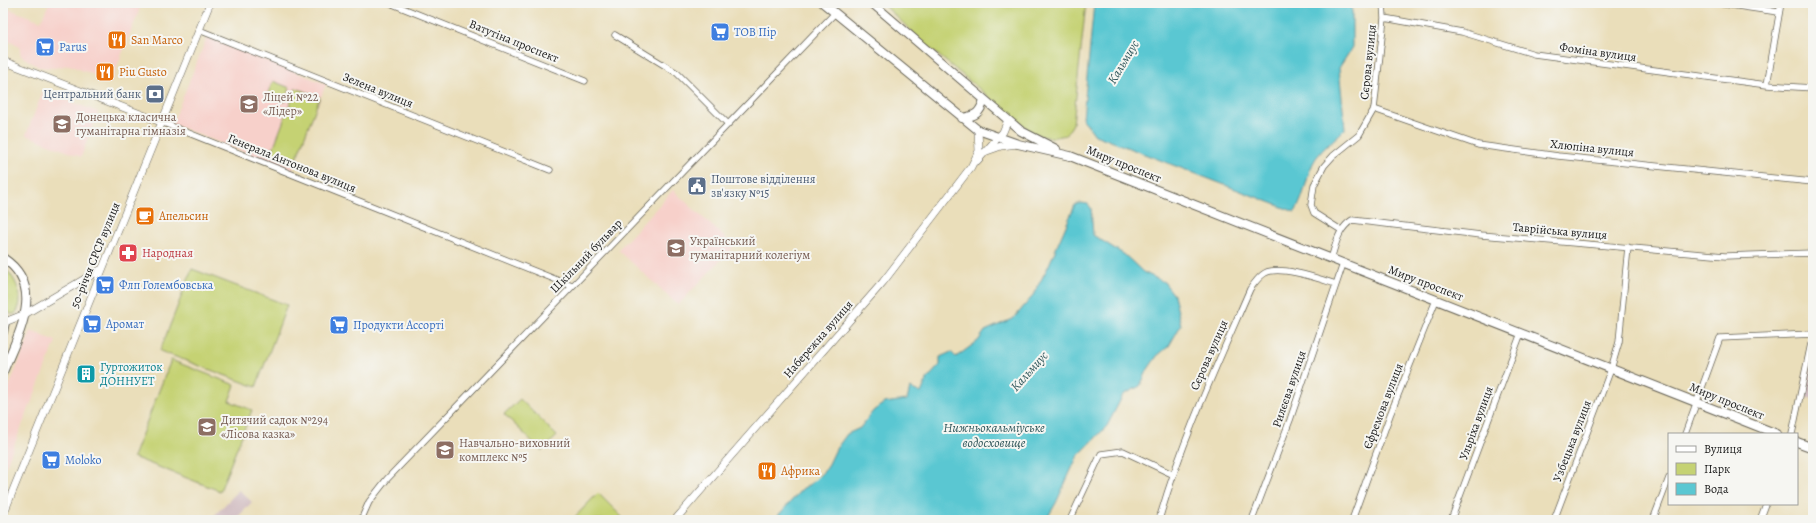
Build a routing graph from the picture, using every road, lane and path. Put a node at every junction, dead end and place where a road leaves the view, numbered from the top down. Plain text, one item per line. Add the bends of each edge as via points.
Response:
1 (210, 3) edge
2 (390, 3) edge
3 (823, 3) edge
4 (872, 3) edge
5 (1383, 3) edge
6 (1717, 3) edge
7 (1781, 3) edge
8 (1778, 12) junction
9 (835, 13) junction
10 (1384, 18) junction
11 (198, 30) junction
12 (615, 35) dead end
13 (3, 61) edge
14 (585, 82) dead end
15 (1767, 85) junction
16 (1813, 88) edge
17 (984, 100) junction
18 (1374, 109) junction
19 (962, 118) junction
20 (1008, 120) junction
21 (161, 122) junction
22 (728, 124) junction
23 (978, 130) junction
24 (998, 138) junction
25 (1018, 144) junction
26 (985, 152) junction
27 (1068, 155) junction
28 (971, 167) junction
29 (550, 170) dead end
30 (1813, 182) edge
31 (1341, 230) junction
32 (1628, 247) junction
33 (1813, 253) edge
34 (3, 258) edge
35 (1331, 259) junction
36 (3, 261) edge
37 (12, 263) junction
38 (1343, 264) junction
39 (100, 270) junction
40 (1336, 284) junction
41 (572, 286) junction
42 (1436, 300) junction
43 (25, 314) junction
44 (4, 320) edge
45 (3, 332) edge
46 (1521, 333) junction
47 (1813, 334) edge
48 (1611, 369) junction
49 (3, 372) edge
50 (1697, 402) junction
51 (1685, 433) edge
52 (1774, 433) edge
53 (1792, 433) edge
54 (1798, 442) edge
55 (1813, 448) edge
56 (1172, 474) junction
57 (1668, 481) edge
58 (1766, 505) edge
59 (3, 515) edge
60 (361, 520) edge
61 (675, 520) edge
62 (1070, 520) edge
63 (1159, 520) edge
64 (1252, 520) edge
65 (1352, 520) edge
66 (1451, 520) edge
67 (1554, 520) edge
68 (1653, 520) edge
69 (1760, 520) edge

1 - 11 street, 50-річчя СРСР вулиця
2 - 14 street, Ватутіна проспект
3 - 9 main road, Миру проспект
4 - 17 main road, Миру проспект
5 - 10 street, Сєрова вулиця
6 - 8 street
7 - 8 street
8 - 15 street
9 - 19 main road, Миру проспект
9 - 22 street, Шкільний бульвар
10 - 15 street, Фоміна вулиця via 1462,32 1534,54
10 - 18 street, Сєрова вулиця
11 - 21 street, 50-річчя СРСР вулиця
11 - 29 street, Зелена вулиця
12 - 22 street via 677,73
13 - 21 street, Генерала Антонова вулиця
15 - 16 street, Фоміна вулиця
17 - 19 main road via 979,114
17 - 20 main road, Миру проспект
18 - 30 street, Хлюпіна вулиця via 1478,145 1558,156
18 - 31 street, Сєрова вулиця via 1359,135 1324,166 1314,185 1311,205 1314,213
19 - 23 main road, Миру проспект
20 - 24 street
20 - 27 main road, Миру проспект via 1021,131
21 - 39 street, 50-річчя СРСР вулиця
21 - 41 street, Генерала Антонова вулиця
22 - 41 street, Шкільний бульвар
23 - 24 main road, Миру проспект
23 - 28 street via 979,151
24 - 25 main road, Миру проспект
24 - 26 street
25 - 26 street via 1001,146
25 - 27 main road, Миру проспект
26 - 28 street
27 - 35 main road, Миру проспект
28 - 61 street, Набережна вулиця via 883,282
31 - 32 street, Таврійська вулиця via 1352,220 1481,235
31 - 35 street
32 - 33 street, Таврійська вулиця via 1725,256
32 - 48 street, Узбецька вулиця via 1619,342
34 - 37 main road
35 - 38 main road, Миру проспект
36 - 37 street
37 - 43 main road via 18,270 26,290
38 - 40 street, Рилєєва вулиця
38 - 42 main road, Миру проспект
39 - 43 street
39 - 59 street, 50-річчя СРСР вулиця
40 - 56 street, Сєрова вулиця via 1290,272 1266,272 1257,279 1250,289 1209,382
40 - 64 street, Рилєєва вулиця via 1290,420
41 - 60 street, Шкільний бульвар via 387,479 369,502
42 - 46 main road, Миру проспект
42 - 65 street, Єфремова вулиця
43 - 44 street
43 - 49 main road
44 - 45 main road
46 - 48 main road, Миру проспект
46 - 66 street, Ульріха вулиця
47 - 50 street via 1720,338
47 - 53 street
48 - 50 main road, Миру проспект
48 - 67 street, Узбецька вулиця
50 - 51 street
50 - 52 main road, Миру проспект
54 - 55 main road
56 - 62 street via 1123,451 1101,454
56 - 63 street, Сєрова вулиця
57 - 68 street
58 - 69 street

